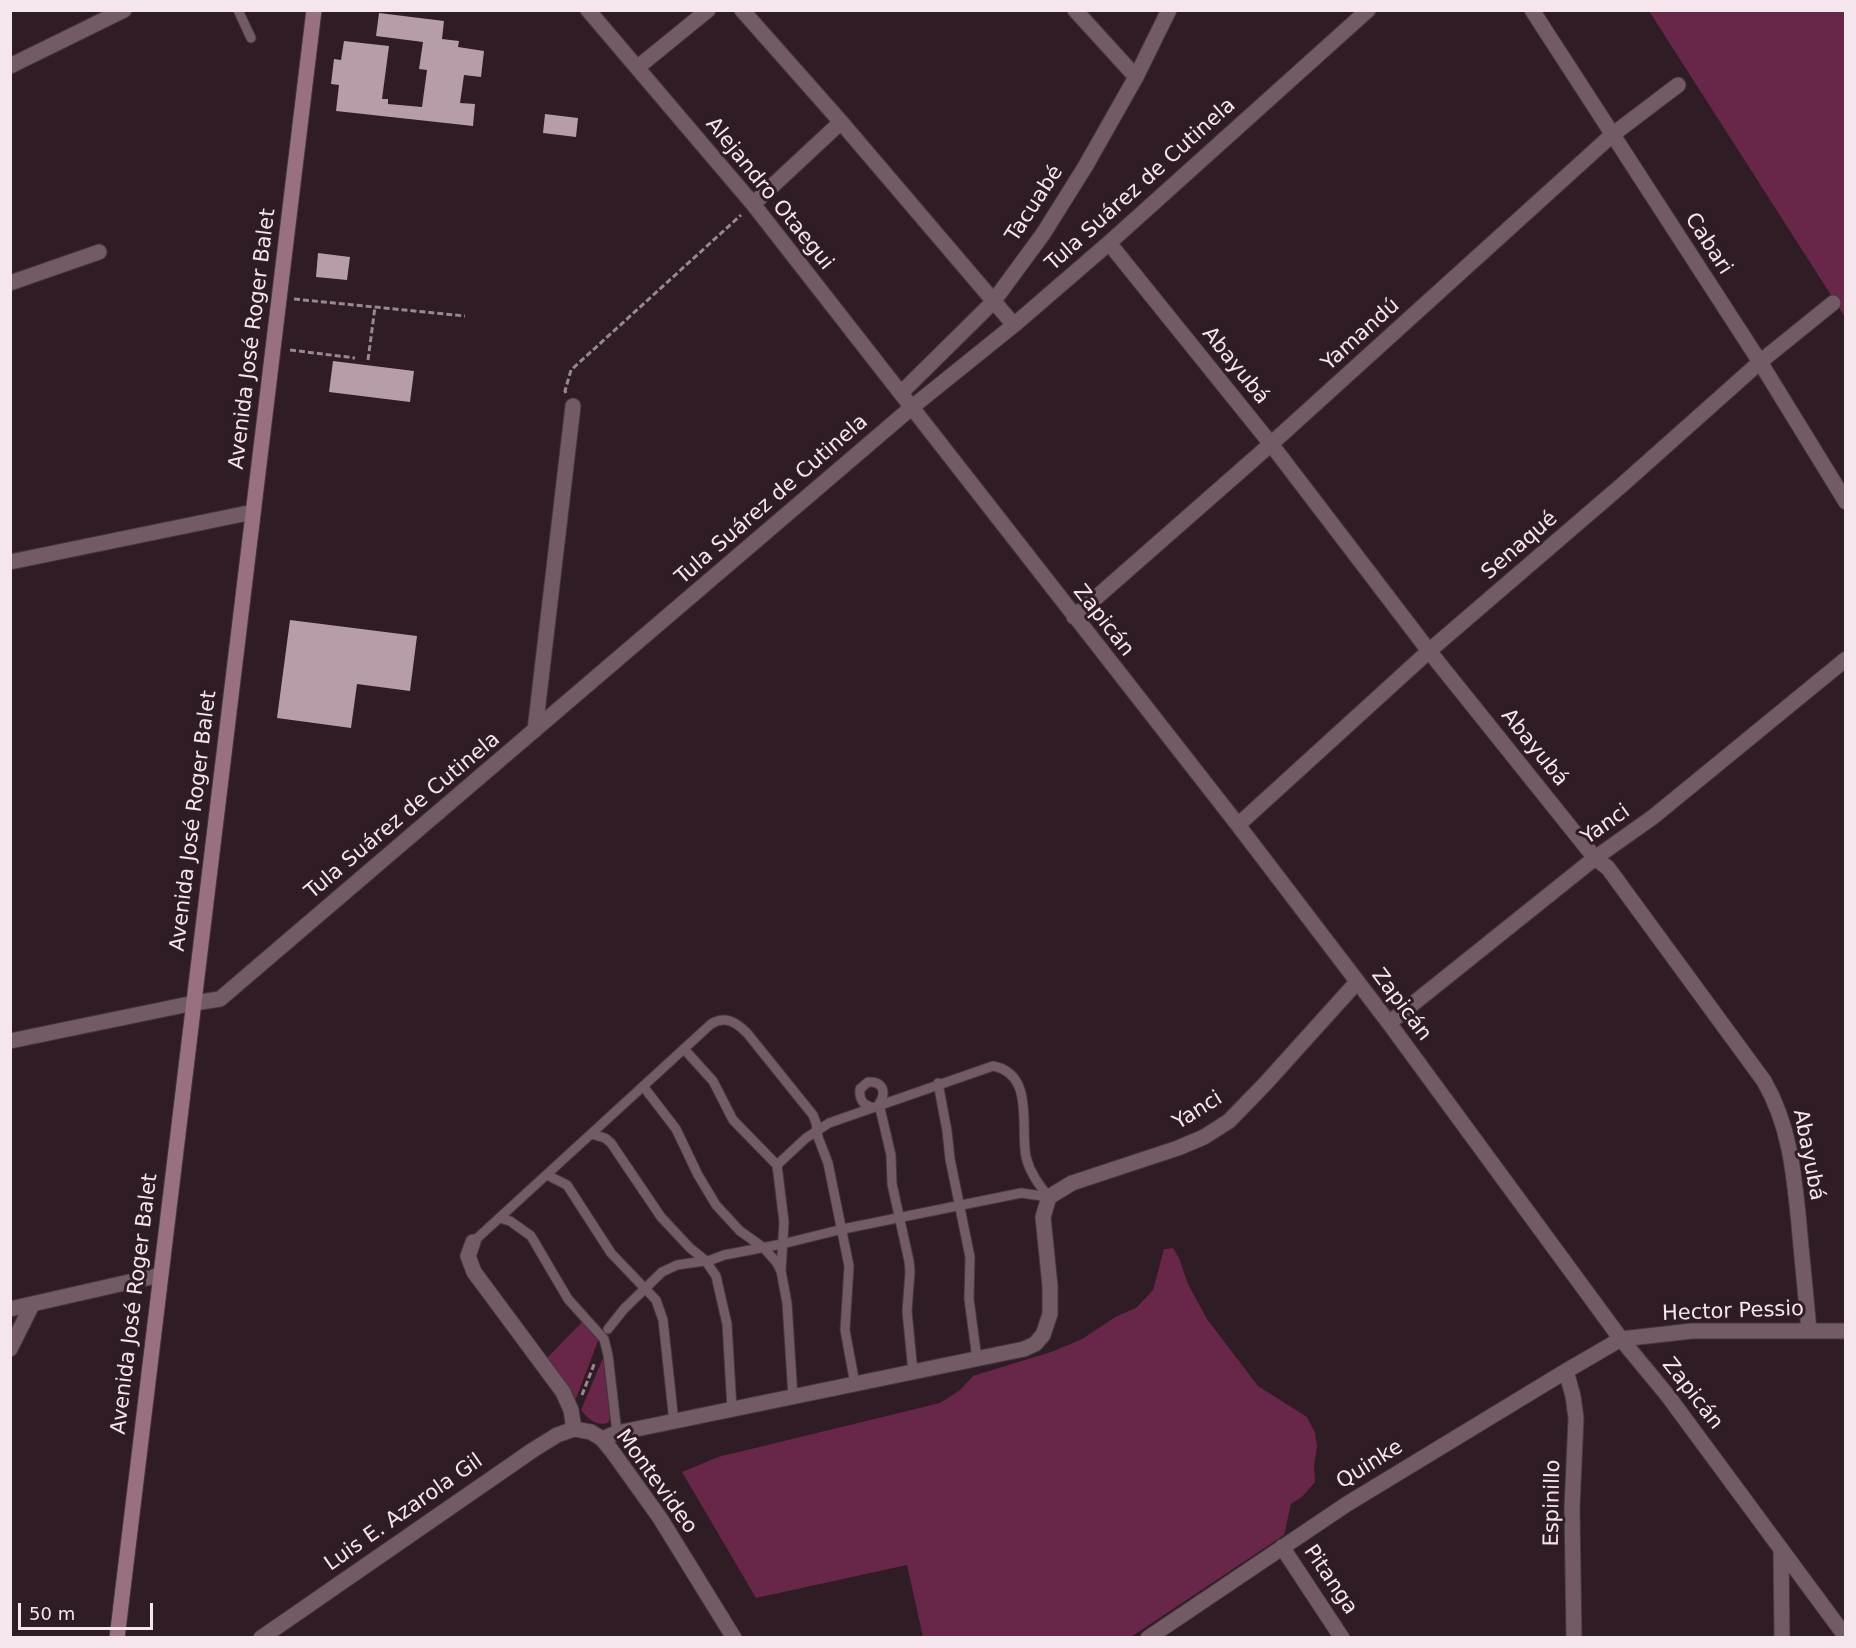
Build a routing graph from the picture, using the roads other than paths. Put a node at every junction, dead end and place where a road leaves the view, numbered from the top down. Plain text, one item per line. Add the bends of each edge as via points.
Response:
1 (124, 10) edge
2 (238, 10) edge
3 (314, 10) edge
4 (588, 10) edge
5 (708, 10) edge
6 (742, 10) edge
7 (1075, 10) edge
8 (1169, 10) edge
9 (1368, 10) edge
10 (1532, 10) edge
11 (251, 38) dead end
12 (10, 66) edge
13 (638, 67) junction
14 (1136, 76) junction
15 (1678, 86) dead end
16 (841, 122) junction
17 (1612, 135) junction
18 (753, 204) junction
19 (1109, 243) junction
20 (99, 252) dead end
21 (10, 283) edge
22 (993, 302) junction
23 (1833, 303) dead end
24 (1014, 325) junction
25 (1760, 362) junction
26 (901, 393) junction
27 (573, 406) road end
28 (911, 408) junction
29 (1271, 444) junction
30 (1845, 502) edge
31 (253, 512) junction
32 (10, 562) edge
33 (1074, 617) junction
34 (1429, 651) junction
35 (1845, 659) edge
36 (535, 730) junction
37 (1238, 825) junction
38 (1595, 858) junction
39 (1357, 982) junction
40 (194, 1003) junction
41 (1389, 1023) junction
42 (10, 1041) edge
43 (684, 1048) junction
44 (938, 1083) junction
45 (643, 1086) junction
46 (875, 1105) junction
47 (817, 1130) junction
48 (591, 1134) junction
49 (777, 1165) junction
50 (547, 1175) junction
51 (1049, 1197) junction
52 (961, 1204) junction
53 (899, 1217) junction
54 (499, 1218) junction
55 (843, 1229) junction
56 (473, 1242) joint
57 (782, 1244) junction
58 (764, 1248) junction
59 (705, 1260) junction
60 (781, 1271) junction
61 (160, 1275) junction
62 (645, 1288) junction
63 (32, 1305) junction
64 (10, 1309) edge
65 (1809, 1331) junction
66 (1845, 1331) edge
67 (606, 1334) junction
68 (1621, 1339) junction
69 (10, 1349) edge
70 (977, 1359) junction
71 (1566, 1371) junction
72 (913, 1372) junction
73 (855, 1384) junction
74 (793, 1397) junction
75 (732, 1410) junction
76 (674, 1422) junction
77 (574, 1429) junction
78 (617, 1433) junction
79 (602, 1439) junction
80 (1282, 1546) junction
81 (1781, 1549) junction
82 (1845, 1636) edge
83 (117, 1638) edge
84 (261, 1638) edge
85 (734, 1638) edge
86 (1148, 1638) edge
87 (1342, 1638) edge
88 (1574, 1638) edge
89 (1782, 1638) edge

1 - 12 street
2 - 11 lane
3 - 31 street, Avenida José Roger Balet
4 - 13 street, Alejandro Otaegui
5 - 13 street
6 - 16 street
7 - 14 street
8 - 14 street, Tacuabé
9 - 19 street, Tula Suárez de Cutinela
10 - 17 street, Cabari
13 - 18 street, Alejandro Otaegui
14 - 22 street, Tacuabé via 1043,234
15 - 17 street, Yamandú
16 - 18 street
16 - 22 street
17 - 25 street, Cabari
17 - 29 street, Yamandú
18 - 26 street, Alejandro Otaegui
19 - 24 street, Tula Suárez de Cutinela
19 - 29 street, Abayubá
20 - 21 street
22 - 24 street
22 - 26 street, Tacuabé
23 - 25 street, Senaqué
24 - 28 street, Tula Suárez de Cutinela
25 - 30 street, Cabari
25 - 34 street, Senaqué
26 - 28 street, Alejandro Otaegui
27 - 36 street
28 - 33 street, Zapicán
28 - 36 street, Tula Suárez de Cutinela
29 - 33 street, Yamandú
29 - 34 street, Abayubá
31 - 32 street
31 - 40 street, Avenida José Roger Balet
33 - 37 street, Zapicán
34 - 37 street, Senaqué
34 - 38 street, Abayubá
35 - 38 street, Yanci via 1653,818
36 - 40 street, Tula Suárez de Cutinela via 220,999
37 - 39 street, Zapicán
38 - 41 street, Yanci
38 - 65 street, Abayubá via 1608,868 1777,1103 1793,1168
39 - 41 street, Zapicán
39 - 51 street, Yanci via 1229,1121 1178,1148 1072,1183
40 - 42 street, Tula Suárez de Cutinela
40 - 61 street, Avenida José Roger Balet
41 - 68 street, Zapicán
43 - 45 lane
43 - 47 lane via 717,1020 733,1022 747,1033 813,1115
43 - 49 lane via 713,1082 733,1120
44 - 46 lane
44 - 51 lane via 993,1066 1010,1072 1020,1088 1031,1173
44 - 52 lane
45 - 48 lane
45 - 58 lane via 676,1129 716,1204 740,1231
46 - 47 lane
46 - 53 lane via 891,1155
47 - 49 lane
47 - 55 lane
48 - 50 lane
48 - 59 lane via 611,1143 662,1217
49 - 57 lane via 784,1222
50 - 54 lane
50 - 62 lane via 567,1185 604,1244
51 - 52 lane via 1021,1193
51 - 70 street via 1043,1217 1051,1299 1048,1326 1035,1344
52 - 53 lane
52 - 70 lane via 970,1257 969,1299
53 - 55 lane
53 - 72 lane via 910,1272 907,1311
54 - 56 lane
54 - 67 lane via 531,1236 568,1299
55 - 57 lane
55 - 73 lane via 850,1276 845,1330
56 - 77 street via 468,1256 474,1272 563,1392
57 - 58 lane
57 - 60 lane
58 - 59 lane
58 - 60 lane
59 - 62 lane via 669,1267
59 - 75 lane via 716,1276 724,1304
60 - 74 lane
61 - 63 street
61 - 83 street, Avenida José Roger Balet
62 - 67 lane
62 - 76 lane via 656,1300 663,1320
63 - 64 street
63 - 69 street
65 - 66 street, Hector Pessio
65 - 68 street, Hector Pessio via 1692,1331
67 - 78 lane
68 - 71 street, Quinke
68 - 81 street, Zapicán
70 - 72 street
71 - 80 street, Quinke
71 - 88 street, Espinillo via 1576,1418 1572,1508
72 - 73 street
73 - 74 street
74 - 75 street
75 - 76 street
76 - 78 street
77 - 79 street, Montevideo
77 - 84 street, Luis E. Azarola Gil via 533,1450
78 - 79 street
79 - 85 street, Montevideo via 660,1518
80 - 86 street, Quinke
80 - 87 street, Pitanga
81 - 82 street, Zapicán
81 - 89 street

